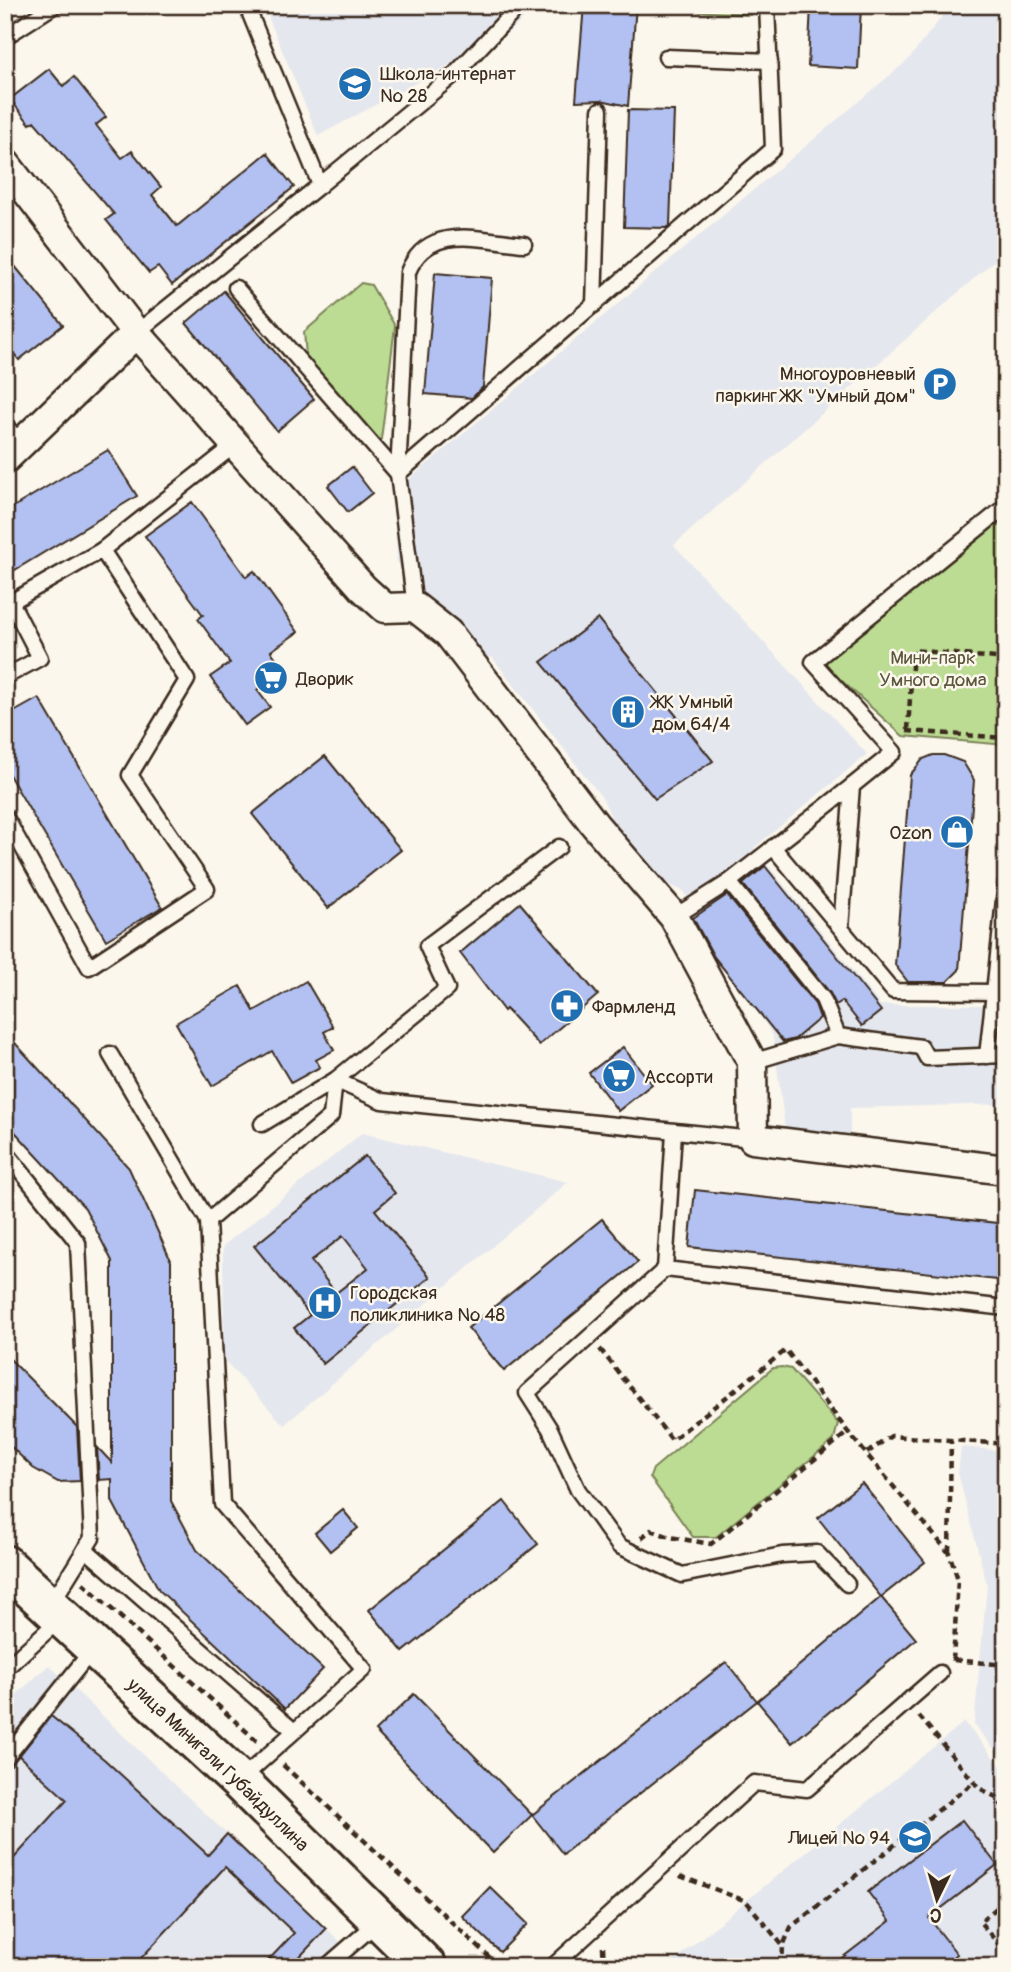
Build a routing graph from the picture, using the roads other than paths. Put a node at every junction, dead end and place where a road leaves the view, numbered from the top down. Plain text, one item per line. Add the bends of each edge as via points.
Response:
1 (55, 5) edge
2 (250, 5) edge
3 (520, 5) edge
4 (767, 5) edge
5 (5, 37) edge
6 (666, 57) dead end
7 (770, 61) junction
8 (600, 110) dead end
9 (5, 163) edge
10 (320, 185) junction
11 (524, 244) dead end
12 (236, 289) dead end
13 (594, 305) junction
14 (136, 333) junction
15 (11, 443) edge
16 (236, 444) junction
17 (398, 474) junction
18 (1006, 506) edge
19 (102, 550) junction
20 (415, 607) junction
21 (5, 677) edge
22 (852, 786) junction
23 (5, 816) edge
24 (559, 847) dead end
25 (773, 847) junction
26 (729, 882) junction
27 (1006, 882) edge
28 (674, 917) junction
29 (841, 928) junction
30 (1001, 968) edge
31 (994, 992) junction
32 (838, 1036) junction
33 (110, 1054) dead end
34 (1006, 1055) edge
35 (987, 1056) junction
36 (752, 1062) junction
37 (335, 1080) junction
38 (262, 1124) dead end
39 (674, 1132) junction
40 (753, 1139) junction
41 (5, 1151) edge
42 (1006, 1170) edge
43 (208, 1221) junction
44 (665, 1269) junction
45 (1006, 1308) edge
46 (85, 1549) junction
47 (5, 1565) edge
48 (847, 1584) dead end
49 (55, 1612) junction
50 (94, 1648) junction
51 (5, 1669) edge
52 (940, 1673) road end
53 (294, 1731) junction
54 (5, 1759) edge
55 (239, 1782) junction
56 (380, 1920) junction
57 (326, 1967) edge
58 (428, 1967) edge
59 (552, 1967) edge

1 - 5 lane
2 - 10 lane
3 - 10 lane via 457,73
4 - 7 lane
6 - 7 lane
7 - 13 lane via 773,149
8 - 13 lane
9 - 14 street
10 - 14 lane
11 - 17 lane via 449,237 428,244 415,255 404,300
12 - 17 lane
13 - 17 lane
14 - 15 street
14 - 16 street
16 - 19 lane
16 - 20 street via 363,588 385,608
17 - 20 lane
18 - 22 lane via 813,662 894,752
19 - 21 lane via 11,602 40,658
19 - 23 lane via 187,680 130,775 206,889 89,967
20 - 28 street via 448,633 595,825
22 - 25 lane
22 - 29 lane
24 - 37 lane via 427,946 447,989
25 - 26 lane
25 - 29 lane
26 - 28 lane
26 - 32 lane via 823,999
27 - 30 lane
28 - 36 street
29 - 31 lane via 893,991
30 - 31 lane
31 - 35 lane
32 - 35 lane via 920,1047 927,1058
32 - 36 lane
33 - 43 lane
34 - 35 lane
36 - 40 street
37 - 38 lane
37 - 39 lane via 382,1101
37 - 43 lane via 331,1116
39 - 40 lane
39 - 44 lane
40 - 42 street
41 - 46 lane via 78,1243 92,1538
43 - 53 lane via 222,1504 364,1669
44 - 45 lane
44 - 48 lane via 527,1393 550,1429 578,1490 619,1546 682,1575 782,1555 817,1553
46 - 49 lane
46 - 53 lane
47 - 49 main road, улица Минигали Губайдуллина
49 - 50 main road, улица Минигали Губайдуллина
49 - 51 lane
50 - 54 lane
50 - 55 main road, улица Минигали Губайдуллина
52 - 59 lane via 807,1789 754,1783
53 - 55 lane
55 - 56 main road, улица Минигали Губайдуллина
56 - 57 lane
56 - 58 main road, улица Минигали Губайдуллина

